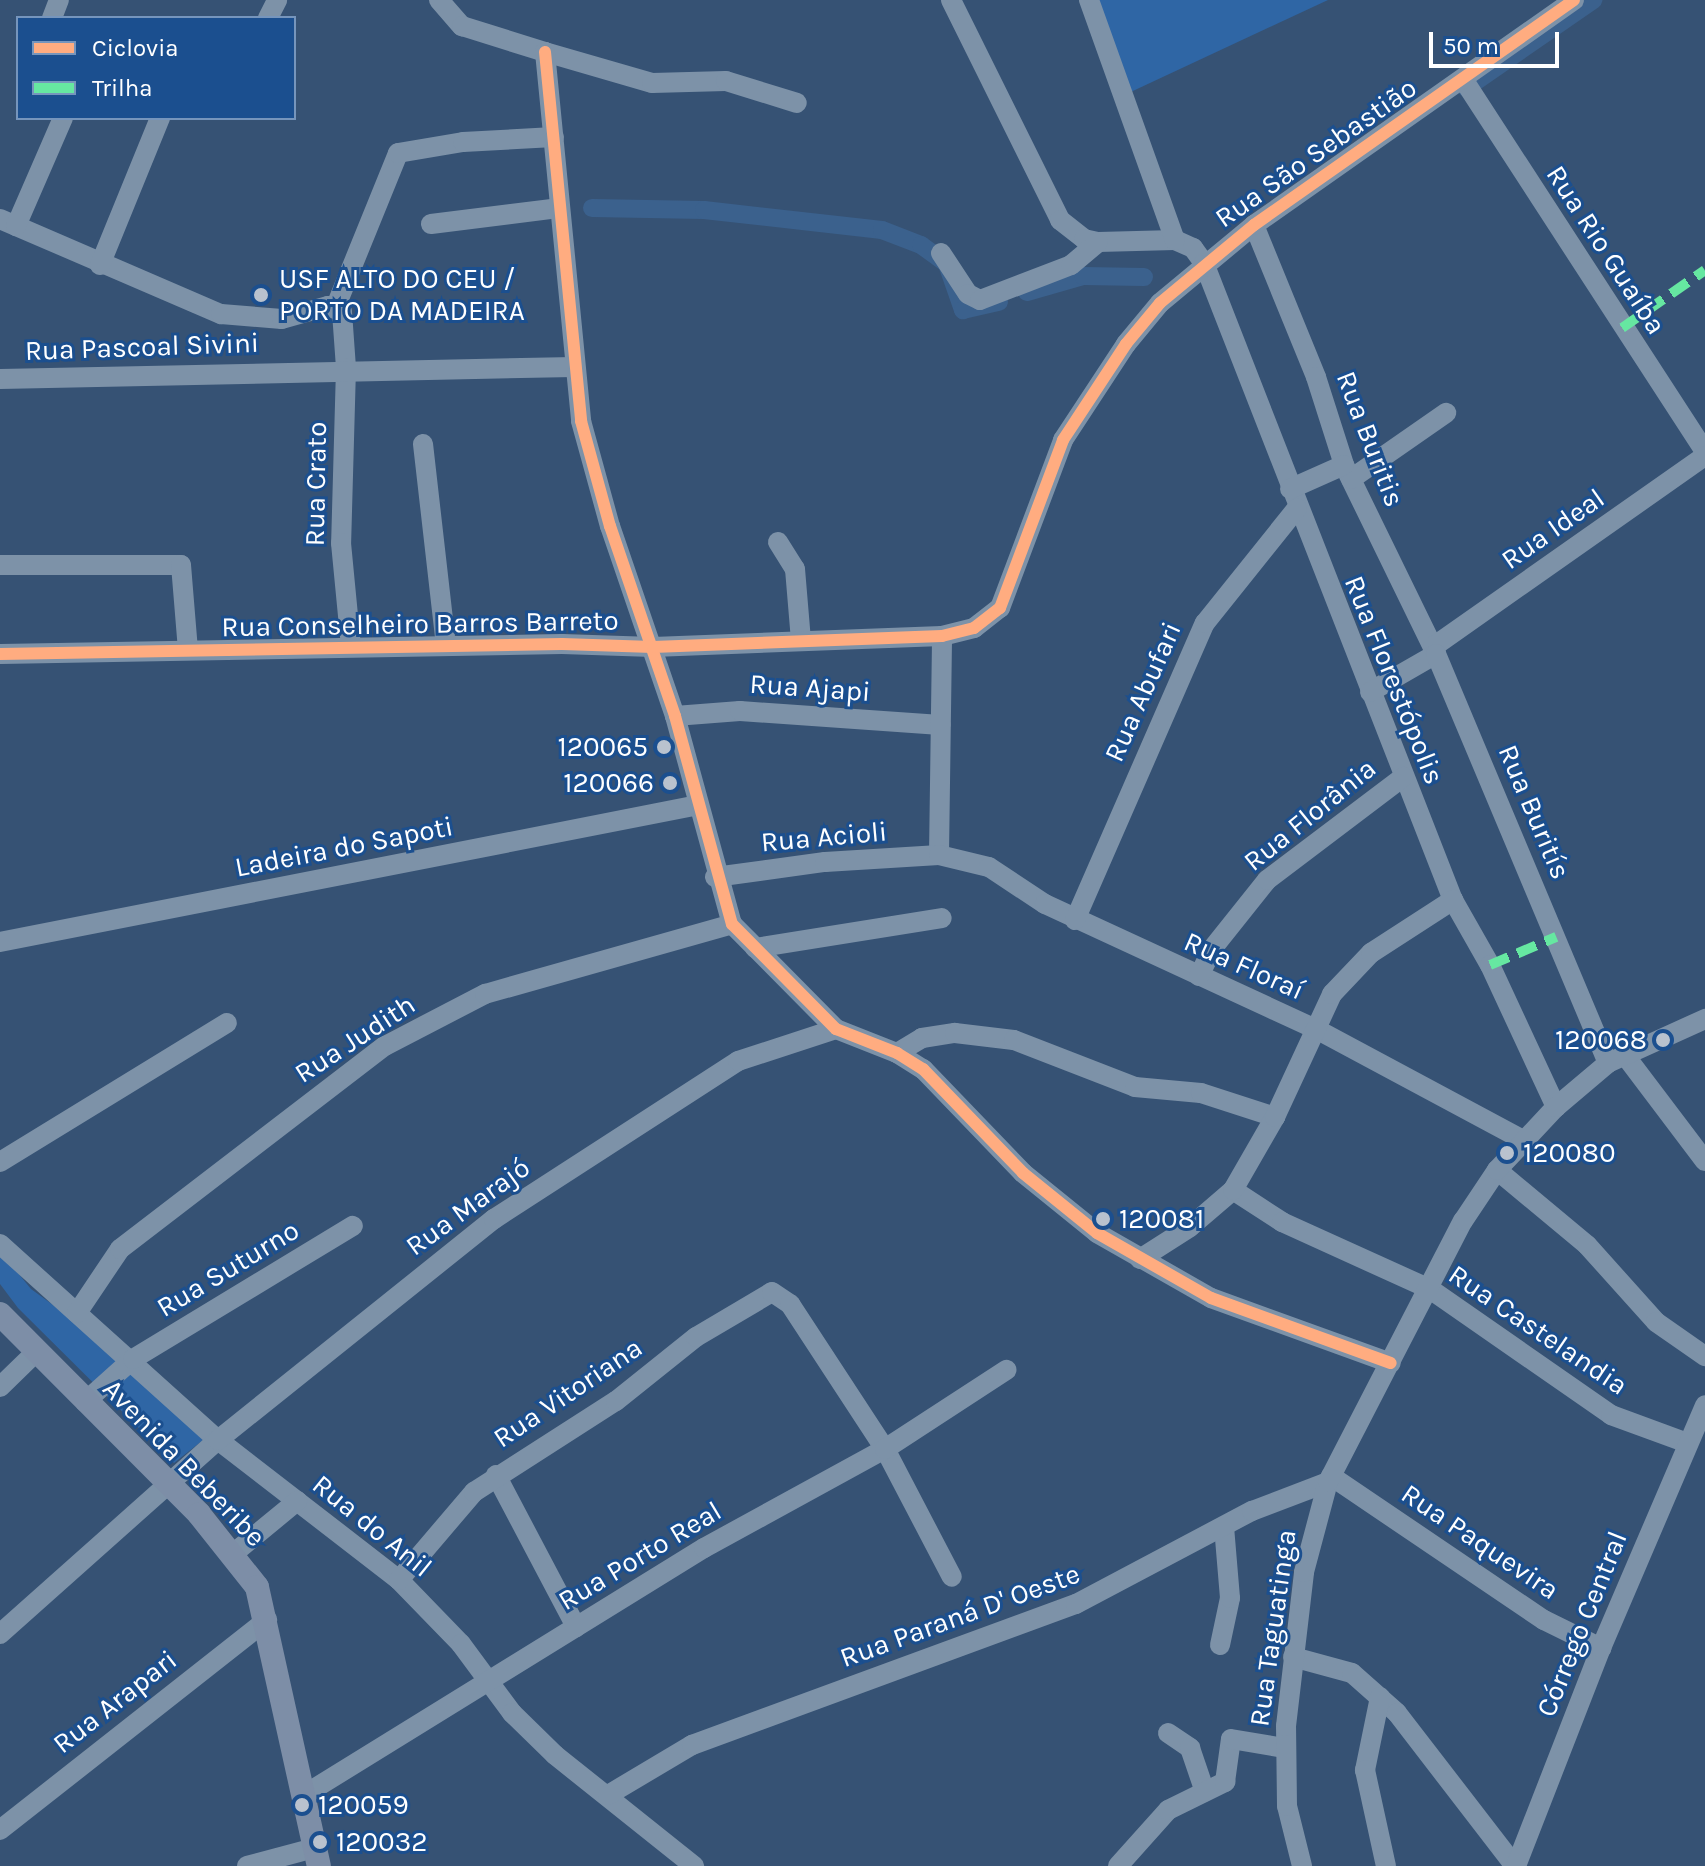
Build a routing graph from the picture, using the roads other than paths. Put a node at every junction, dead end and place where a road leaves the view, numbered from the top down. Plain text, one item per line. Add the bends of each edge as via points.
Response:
1 (439, 0) edge
2 (951, 0) edge
3 (1089, 0) edge
4 (1574, 0) edge
5 (545, 52) junction
6 (1468, 87) junction
7 (797, 103) dead end
8 (62, 120) edge
9 (159, 120) edge
10 (554, 137) junction
11 (560, 208) junction
12 (8, 222) edge
13 (431, 224) dead end
14 (1258, 232) junction
15 (1175, 240) junction
16 (1098, 242) junction
17 (941, 253) dead end
18 (1204, 263) junction
19 (100, 265) junction
20 (340, 314) junction
21 (574, 367) junction
22 (346, 368) junction
23 (0, 379) edge
24 (1446, 413) dead end
25 (423, 444) dead end
26 (1705, 453) edge
27 (1348, 472) junction
28 (1293, 498) junction
29 (778, 542) dead end
30 (0, 565) edge
31 (942, 636) junction
32 (801, 641) junction
33 (446, 645) junction
34 (351, 647) junction
35 (653, 647) junction
36 (0, 648) edge
37 (188, 650) junction
38 (1435, 650) junction
39 (1370, 692) junction
40 (675, 716) junction
41 (941, 725) junction
42 (1403, 777) junction
43 (698, 805) junction
44 (939, 855) junction
45 (715, 877) junction
46 (1453, 900) junction
47 (942, 918) dead end
48 (1075, 920) junction
49 (732, 924) junction
50 (0, 942) edge
51 (755, 948) junction
52 (1199, 976) junction
53 (1705, 1019) edge
54 (227, 1023) dead end
55 (836, 1029) junction
56 (1316, 1029) junction
57 (897, 1053) junction
58 (1616, 1058) junction
59 (1556, 1107) junction
60 (1275, 1117) junction
61 (1523, 1140) junction
62 (1705, 1161) edge
63 (0, 1162) edge
64 (1497, 1170) junction
65 (1233, 1190) junction
66 (353, 1226) dead end
67 (0, 1244) edge
68 (1140, 1259) junction
69 (1430, 1289) junction
70 (77, 1313) junction
71 (0, 1314) edge
72 (36, 1352) junction
73 (1705, 1356) edge
74 (133, 1359) junction
75 (1391, 1363) junction
76 (1006, 1370) dead end
77 (0, 1387) edge
78 (85, 1402) junction
79 (1705, 1405) edge
80 (218, 1440) junction
81 (1687, 1443) junction
82 (885, 1449) junction
83 (496, 1475) junction
84 (1330, 1479) junction
85 (169, 1486) junction
86 (297, 1501) junction
87 (1224, 1527) junction
88 (234, 1553) junction
89 (952, 1577) dead end
90 (399, 1580) junction
91 (267, 1620) junction
92 (576, 1627) junction
93 (0, 1634) edge
94 (1220, 1645) dead end
95 (1601, 1648) junction
96 (1293, 1657) junction
97 (491, 1682) junction
98 (1380, 1697) junction
99 (1168, 1733) dead end
100 (1285, 1748) junction
101 (1205, 1792) junction
102 (304, 1795) junction
103 (608, 1795) junction
104 (0, 1830) edge
105 (316, 1857) edge
106 (1298, 1865) edge
107 (247, 1866) edge
108 (694, 1866) edge
109 (1118, 1866) edge
110 (1386, 1866) edge
111 (1516, 1866) edge

1 - 5 street via 462,26
2 - 16 street via 1060,220 1084,239
3 - 15 street
4 - 6 street, Rua São Sebastião
5 - 7 street via 652,83 726,81
5 - 10 street
6 - 14 street, Rua São Sebastião
6 - 26 street, Rua Rio Guaíba
8 - 12 street
9 - 19 street
10 - 11 street
10 - 20 street via 463,142 398,153
11 - 13 street
11 - 21 street
12 - 19 street
14 - 18 street, Rua São Sebastião
14 - 27 street, Rua Buritis
15 - 16 street
15 - 18 street via 1193,248
16 - 17 street via 1071,265 974,299
18 - 28 street, Rua Florestópolis
18 - 31 street, Rua Conselheiro Barros Barreto via 1145,320 1063,440 1000,608 989,621
19 - 20 street via 221,314 251,320
20 - 22 street, Rua Crato
21 - 22 street, Rua Pascoal Sivini
21 - 35 street via 601,496
22 - 23 street, Rua Pascoal Sivini
22 - 34 street, Rua Crato via 341,543
24 - 27 street
25 - 33 street
26 - 38 street, Rua Ideal
27 - 28 street
27 - 38 street, Rua Buritis
28 - 39 street, Rua Florestópolis
28 - 48 street, Rua Abufari via 1205,623
29 - 32 street via 795,569
30 - 37 street via 181,565
31 - 32 street, Rua Conselheiro Barros Barreto
31 - 41 street
32 - 35 street, Rua Conselheiro Barros Barreto
33 - 34 street, Rua Conselheiro Barros Barreto
33 - 35 street, Rua Conselheiro Barros Barreto
34 - 37 street, Rua Conselheiro Barros Barreto
35 - 40 street
36 - 37 street, Rua Conselheiro Barros Barreto
38 - 39 street
38 - 58 street, Rua Buritís
39 - 42 street, Rua Florestópolis
40 - 41 street, Rua Ajapi via 740,711
40 - 43 street
41 - 44 street
42 - 46 street, Rua Florestópolis
42 - 52 street, Rua Florânia via 1267,880 1212,949
43 - 45 street
43 - 50 street, Ladeira do Sapoti
44 - 45 street, Rua Acioli via 825,862
44 - 48 street, Rua Floraí via 989,867
45 - 49 street
46 - 56 street via 1371,953 1332,994
46 - 59 street, Rua Florestópolis via 1490,965
47 - 51 street
48 - 52 street, Rua Floraí
49 - 51 street
49 - 70 street, Rua Judith via 485,994 385,1046 120,1249
51 - 55 street
52 - 56 street, Rua Floraí
53 - 58 street, Rua Taguatinga
54 - 63 street
55 - 57 street
55 - 80 street, Rua Marajó via 738,1061 494,1219
56 - 60 street
56 - 61 street, Rua Floraí
57 - 60 street via 922,1038 955,1033 1014,1040 1114,1081 1225,1098
57 - 68 street via 944,1087 1059,1205
58 - 59 street, Rua Taguatinga
58 - 62 street, Rua Buritís
59 - 61 street, Rua Taguatinga
60 - 65 street
61 - 64 street, Rua Taguatinga
64 - 69 street, Rua Taguatinga via 1463,1221
64 - 73 street via 1587,1245 1656,1322
65 - 68 street via 1190,1227
65 - 69 street, Rua Castelandia via 1282,1222
66 - 74 street, Rua Suturno
67 - 70 street, Rua do Anil
68 - 75 street via 1254,1317
69 - 75 street, Rua Taguatinga
69 - 81 street, Rua Castelandia via 1495,1330 1588,1401 1632,1425
70 - 74 street, Rua do Anil
71 - 72 main road, Avenida Beberibe
72 - 77 street
72 - 78 main road, Avenida Beberibe
74 - 78 street, Rua Suturno
74 - 80 street, Rua do Anil
75 - 84 street, Rua Taguatinga
76 - 82 street, Rua Porto Real
78 - 85 main road, Avenida Beberibe
79 - 81 street, Córrego Central
80 - 85 street, Rua Marajó
80 - 86 street, Rua do Anil
81 - 95 street, Córrego Central
82 - 83 street, Rua Vitoriana via 790,1304 772,1292 760,1295 582,1424
82 - 89 street
82 - 92 street, Rua Porto Real via 704,1548
83 - 90 street, Rua Vitoriana via 456,1510
83 - 92 street
84 - 87 street, Rua Paraná D' Oeste
84 - 95 street, Rua Paquevira via 1544,1620
84 - 96 street, Rua Taguatinga via 1312,1530
85 - 88 main road, Avenida Beberibe
85 - 93 street, Rua Marajó
86 - 88 street
86 - 90 street, Rua do Anil
87 - 94 street via 1230,1598
87 - 103 street, Rua Paraná D' Oeste via 1076,1604 692,1745
88 - 91 main road, Avenida Beberibe via 257,1587
90 - 97 street, Rua do Anil
91 - 102 main road, Avenida Beberibe
91 - 104 street, Rua Arapari
92 - 97 street, Rua Porto Real
95 - 111 street, Córrego Central
96 - 98 street via 1352,1673
96 - 100 street, Rua Taguatinga
97 - 102 street, Rua Porto Real
97 - 103 street, Rua do Anil via 512,1713 555,1755
98 - 110 street via 1365,1770
98 - 111 street via 1428,1748
99 - 101 street via 1190,1748
100 - 101 street via 1231,1739 1225,1782
100 - 106 street, Rua Taguatinga via 1287,1806
101 - 109 street via 1150,1825
102 - 105 main road, Avenida Beberibe
103 - 108 street, Rua do Anil
105 - 107 street

